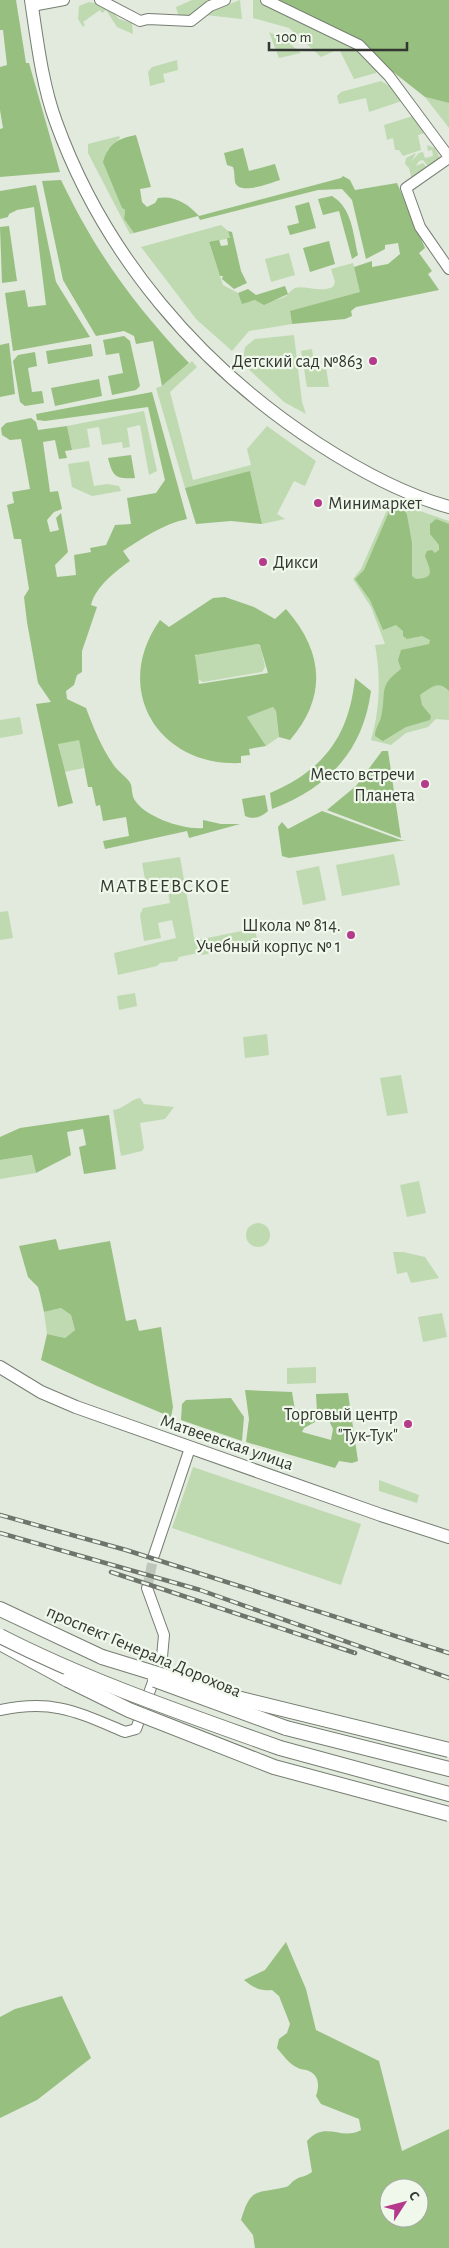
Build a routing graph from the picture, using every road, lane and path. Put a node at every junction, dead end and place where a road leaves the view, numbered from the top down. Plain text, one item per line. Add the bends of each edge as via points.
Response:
1 (64, 0) edge
2 (100, 0) edge
3 (225, 0) edge
4 (266, 0) edge
5 (32, 3) edge
6 (449, 157) edge
7 (449, 269) edge
8 (449, 507) edge
9 (0, 1367) edge
10 (190, 1448) junction
11 (449, 1537) edge
12 (154, 1555) tunnel mouth
13 (147, 1588) tunnel mouth
14 (0, 1609) edge
15 (0, 1636) edge
16 (0, 1643) edge
17 (102, 1657) junction
18 (0, 1710) edge
19 (449, 1750) edge
20 (449, 1769) edge
21 (449, 1794) edge
22 (449, 1814) edge

1 - 5 street
2 - 3 street via 140,21 191,21 210,6
4 - 6 street via 359,44 389,76
5 - 8 street via 56,122 93,205 146,287 224,371 292,427 357,468
6 - 7 street via 406,188 420,227
9 - 10 street, Матвеевская улица via 52,1398
10 - 11 street, Матвеевская улица
10 - 12 street
13 - 18 street via 164,1635 162,1657 136,1729 125,1732 53,1705
14 - 17 main road, проспект Генерала Дорохова
15 - 21 main road, bridge via 110,1687 280,1748
16 - 22 main road, bridge via 129,1710 274,1768
17 - 19 main road, bridge via 229,1696
17 - 20 main road, проспект Генерала Дорохова, bridge via 172,1688 286,1728

